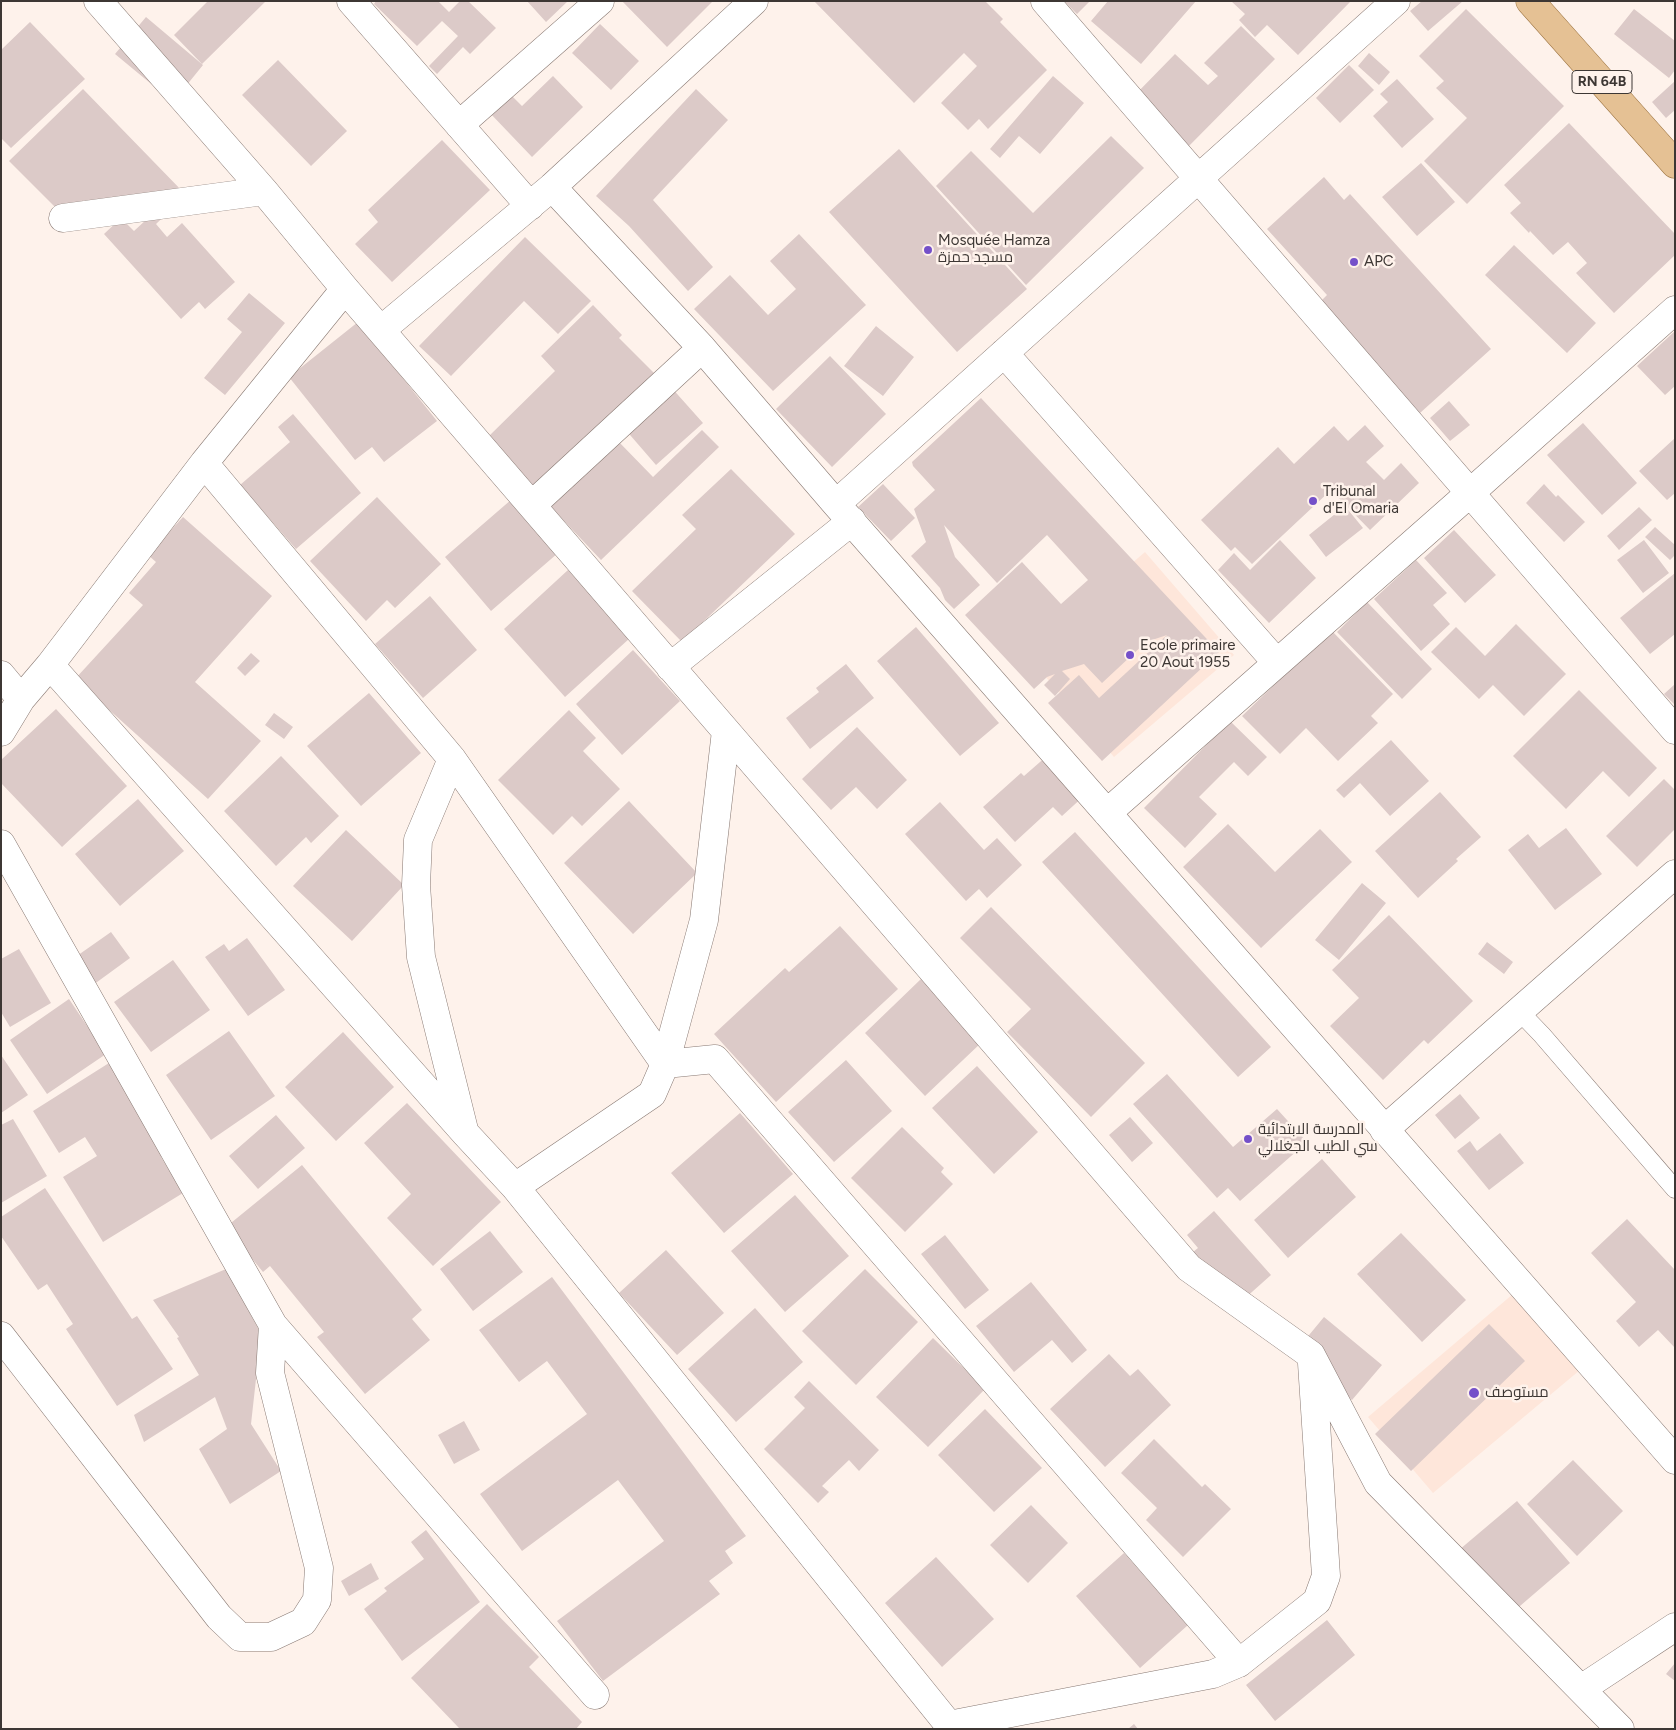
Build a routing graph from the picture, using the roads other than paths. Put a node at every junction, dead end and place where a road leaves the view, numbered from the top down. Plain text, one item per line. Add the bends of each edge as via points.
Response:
1 (98, 1) edge
2 (351, 1) edge
3 (600, 1) edge
4 (754, 1) edge
5 (1045, 1) edge
6 (1396, 1) edge
7 (1530, 1) edge
8 (459, 125) junction
9 (1675, 164) edge
10 (1198, 179) junction
11 (552, 187) junction
12 (264, 190) junction
13 (530, 206) junction
14 (63, 218) dead end
15 (344, 289) junction
16 (1675, 310) edge
17 (381, 330) junction
18 (702, 348) junction
19 (1004, 353) junction
20 (204, 463) junction
21 (1470, 494) junction
22 (532, 505) junction
23 (844, 512) junction
24 (1277, 663) junction
25 (50, 665) junction
26 (670, 666) junction
27 (1, 675) edge
28 (22, 699) junction
29 (1675, 730) edge
30 (726, 731) junction
31 (1, 732) edge
32 (452, 759) junction
33 (1107, 813) junction
34 (1, 844) edge
35 (1675, 874) edge
36 (1519, 1011) junction
37 (665, 1064) junction
38 (1384, 1130) junction
39 (465, 1133) junction
40 (515, 1187) junction
41 (1675, 1189) edge
42 (273, 1325) junction
43 (1, 1336) edge
44 (1311, 1355) junction
45 (1675, 1460) edge
46 (1675, 1627) edge
47 (1239, 1663) junction
48 (1580, 1689) junction
49 (595, 1695) dead end
50 (951, 1727) edge
51 (1620, 1729) edge

1 - 12 street
2 - 8 street
3 - 8 street
4 - 11 street
5 - 10 street
6 - 10 street
7 - 9 main road, RN 64B
8 - 13 street
10 - 19 street
10 - 21 street
11 - 13 street
11 - 18 street
12 - 14 street
12 - 15 street
13 - 17 street
15 - 17 street
15 - 20 street
16 - 21 street
17 - 22 street
18 - 22 street
18 - 23 street
19 - 23 street
19 - 24 street
20 - 25 street
20 - 32 street
21 - 24 street
21 - 29 street
22 - 26 street
23 - 26 street
23 - 33 street
24 - 33 street
25 - 28 street
25 - 39 street
26 - 30 street
27 - 28 street
28 - 31 street
30 - 37 street via 704,920
30 - 44 street via 1189,1268
32 - 37 street
32 - 39 street via 418,840 416,885 421,957
33 - 38 street
34 - 42 street
35 - 36 street
36 - 38 street
36 - 41 lane
37 - 40 street via 652,1094
37 - 47 street via 716,1059
38 - 45 street
39 - 40 street
40 - 50 street
42 - 43 street via 270,1373 319,1568 317,1600 303,1622 270,1637 240,1637 220,1617
42 - 49 street
44 - 47 street via 1326,1576 1316,1601
44 - 48 street via 1378,1482
46 - 48 street
47 - 50 street via 1213,1674
48 - 51 street

